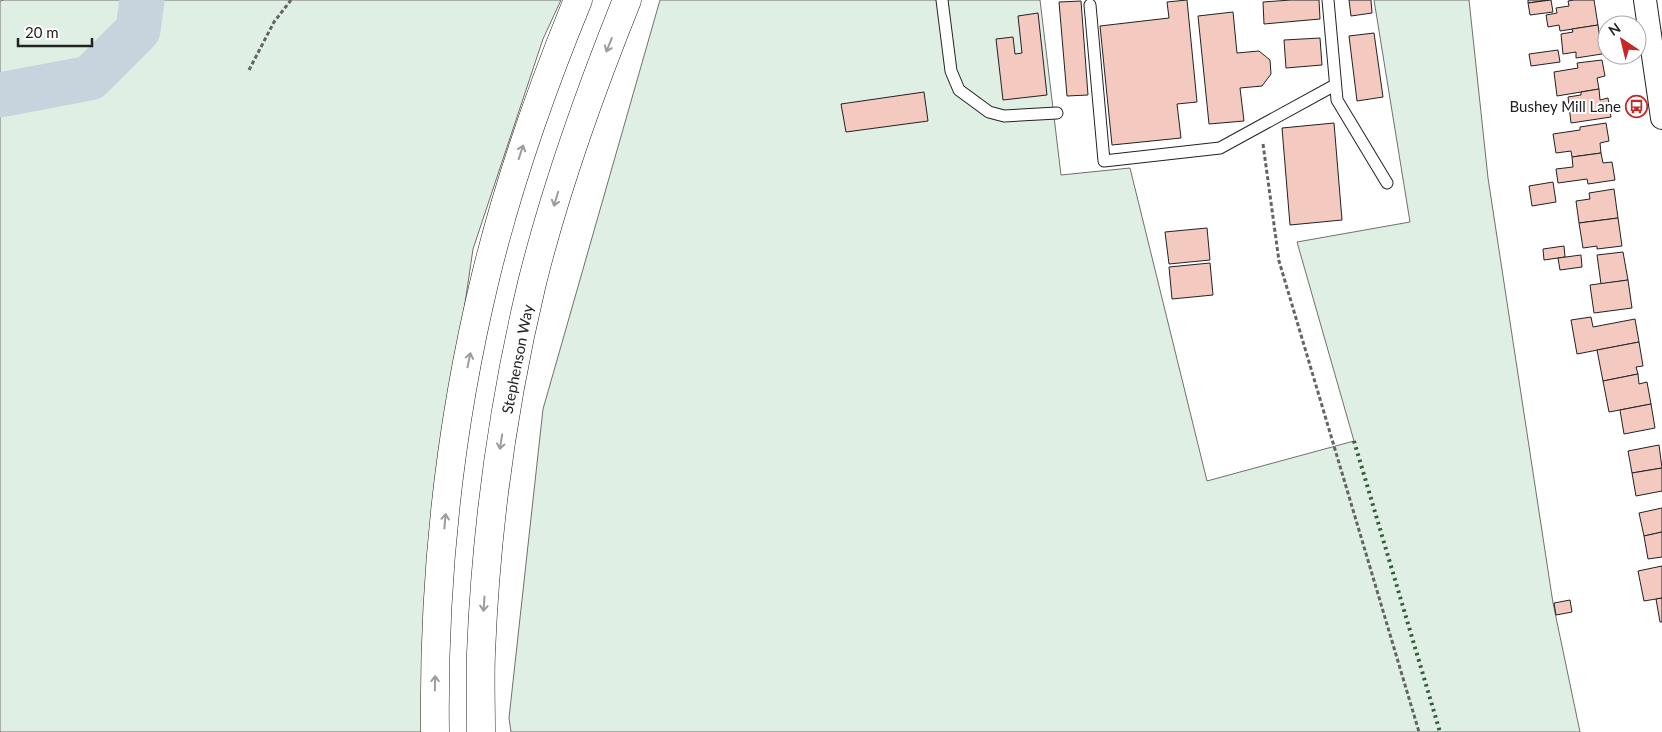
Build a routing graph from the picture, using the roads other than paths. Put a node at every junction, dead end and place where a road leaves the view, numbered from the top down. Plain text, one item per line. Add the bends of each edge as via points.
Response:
1 (578, 0) edge
2 (627, 0) edge
3 (942, 0) edge
4 (1328, 0) edge
5 (1646, 0) edge
6 (1090, 5) dead end
7 (1336, 85) junction
8 (1057, 113) dead end
9 (1662, 118) edge
10 (1387, 183) dead end
11 (435, 732) edge
12 (481, 732) edge

11 -> 1 main road via 441,561 447,494 463,388 486,276 507,197 551,66
2 -> 12 main road, Stephenson Way via 572,146 554,205 532,282 510,391 488,549 481,653
3 - 8 lane via 951,71 959,90 988,112 1004,116
4 - 7 lane
5 - 9 street
6 - 7 lane via 1104,161 1220,148
7 - 10 lane via 1337,100

